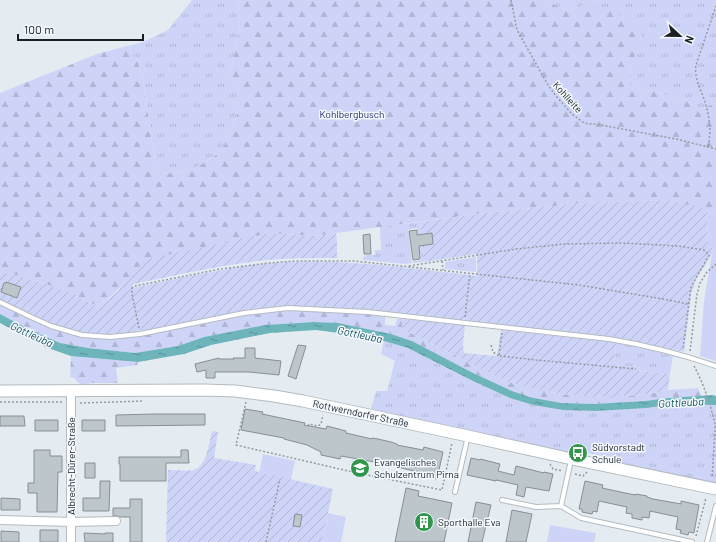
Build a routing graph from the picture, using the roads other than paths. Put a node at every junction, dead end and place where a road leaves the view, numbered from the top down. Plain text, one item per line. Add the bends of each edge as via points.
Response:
1 (0, 302) edge
2 (716, 366) edge
3 (71, 390) junction
4 (0, 391) edge
5 (468, 436) junction
6 (572, 459) junction
7 (711, 490) edge
8 (455, 492) dead end
9 (502, 500) dead end
10 (561, 506) junction
11 (716, 506) edge
12 (0, 520) edge
13 (116, 521) dead end
14 (72, 522) junction
15 (71, 542) edge
16 (693, 542) edge
17 (707, 542) edge

1 - 2 lane via 51,326 82,335 110,337 140,334 244,313 288,308 368,312 609,339 645,345
3 - 4 main road, Rottwerndorfer Straße
3 - 5 main road, Rottwerndorfer Straße via 240,392 303,401
3 - 14 street, Albrecht-Dürer-Straße
5 - 6 main road, Rottwerndorfer Straße
5 - 8 lane
6 - 7 main road, Rottwerndorfer Straße
6 - 10 lane
9 - 10 lane via 536,507
10 - 16 lane via 581,518
11 - 17 lane
12 - 14 street
13 - 14 street
14 - 15 street, Albrecht-Dürer-Straße

